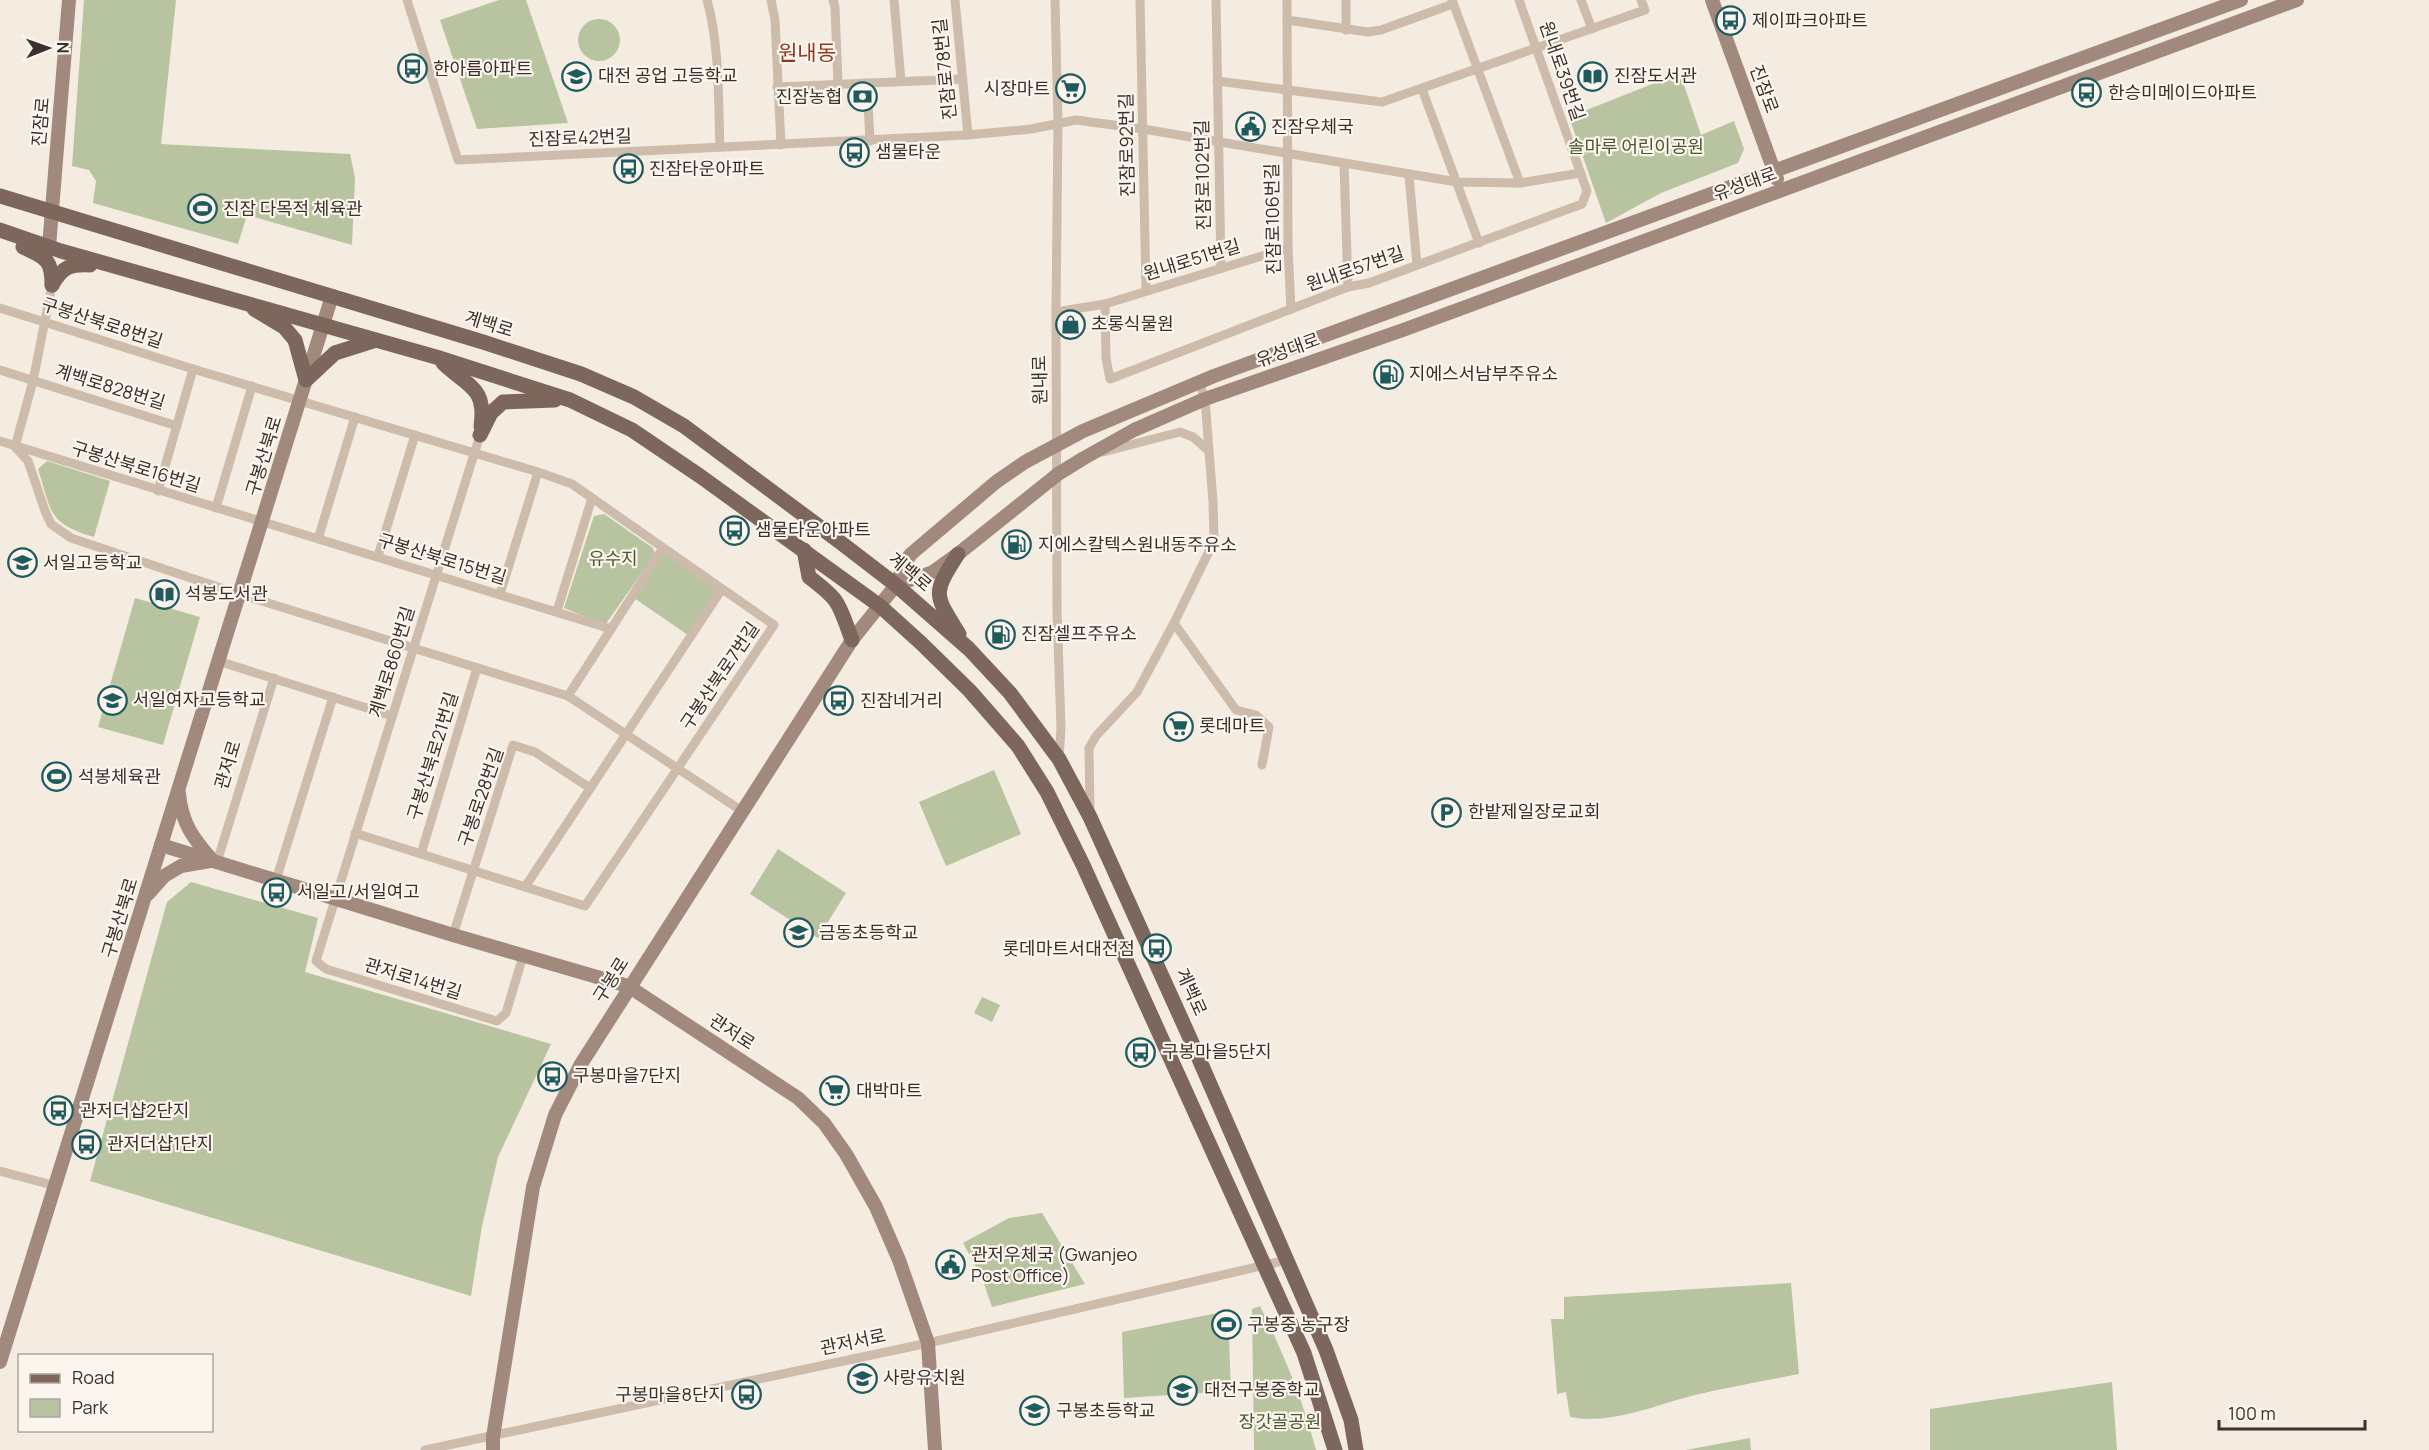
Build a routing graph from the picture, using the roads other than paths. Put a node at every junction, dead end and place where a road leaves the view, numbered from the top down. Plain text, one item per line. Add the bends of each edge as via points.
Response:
1 (69, 0) edge
2 (407, 0) edge
3 (707, 0) edge
4 (771, 0) edge
5 (833, 0) edge
6 (894, 0) edge
7 (955, 0) edge
8 (1055, 0) edge
9 (1140, 0) edge
10 (1216, 0) edge
11 (1287, 0) edge
12 (1346, 0) edge
13 (1519, 0) edge
14 (1581, 0) edge
15 (1641, 0) edge
16 (1712, 0) edge
17 (2241, 0) edge
18 (2297, 0) edge
19 (1453, 2) edge
20 (1287, 20) junction
21 (1592, 29) junction
22 (1346, 30) junction
23 (1537, 49) junction
24 (1478, 69) junction
25 (963, 79) junction
26 (901, 81) junction
27 (1217, 81) junction
28 (867, 83) junction
29 (838, 84) junction
30 (777, 87) junction
31 (1288, 89) junction
32 (1422, 89) junction
33 (1058, 122) junction
34 (1143, 129) junction
35 (968, 135) junction
36 (870, 141) junction
37 (1219, 142) junction
38 (781, 145) junction
39 (720, 147) junction
40 (1288, 153) junction
41 (1344, 164) junction
42 (1774, 172) junction
43 (1580, 173) junction
44 (1409, 176) junction
45 (1457, 182) junction
46 (1520, 183) junction
47 (1781, 189) junction
48 (0, 196) edge
49 (53, 212) junction
50 (4, 231) edge
51 (1479, 243) junction
52 (50, 247) junction
53 (1288, 248) junction
54 (112, 264) junction
55 (1417, 264) junction
56 (1221, 268) junction
57 (52, 285) junction
58 (1348, 287) junction
59 (1146, 290) junction
60 (332, 296) junction
61 (242, 301) junction
62 (1105, 304) junction
63 (0, 308) edge
64 (1291, 309) junction
65 (1056, 312) junction
66 (45, 322) junction
67 (324, 325) junction
68 (376, 340) junction
69 (436, 357) junction
70 (194, 369) junction
71 (0, 370) edge
72 (306, 380) junction
73 (33, 381) junction
74 (1199, 382) junction
75 (252, 386) junction
76 (1204, 399) junction
77 (570, 400) junction
78 (300, 401) junction
79 (355, 417) junction
80 (177, 426) junction
81 (415, 435) junction
82 (480, 435) junction
83 (0, 441) edge
84 (1058, 443) junction
85 (15, 447) junction
86 (1209, 451) junction
87 (474, 452) junction
88 (1084, 458) junction
89 (538, 472) junction
90 (1058, 474) junction
91 (158, 491) junction
92 (592, 498) junction
93 (216, 508) junction
94 (262, 523) junction
95 (318, 539) junction
96 (663, 548) junction
97 (804, 550) junction
98 (958, 554) junction
99 (378, 556) junction
100 (436, 574) junction
101 (896, 585) junction
102 (722, 589) junction
103 (239, 594) junction
104 (500, 594) junction
105 (880, 606) junction
106 (556, 611) junction
107 (1174, 623) junction
108 (611, 629) junction
109 (852, 640) junction
110 (413, 648) junction
111 (969, 649) junction
112 (218, 661) junction
113 (477, 668) junction
114 (273, 678) junction
115 (568, 696) junction
116 (333, 697) junction
117 (392, 716) junction
118 (625, 734) junction
119 (1059, 759) junction
120 (1262, 765) dead end
121 (678, 769) junction
122 (590, 788) junction
123 (178, 790) junction
124 (742, 811) junction
125 (1090, 817) junction
126 (355, 834) junction
127 (161, 845) junction
128 (421, 854) junction
129 (215, 861) junction
130 (474, 871) junction
131 (276, 880) junction
132 (525, 887) junction
133 (145, 897) junction
134 (335, 899) junction
135 (453, 935) junction
136 (523, 956) junction
137 (628, 986) junction
138 (0, 1171) edge
139 (56, 1186) junction
140 (1287, 1260) junction
141 (1264, 1265) junction
142 (928, 1342) junction
143 (0, 1362) edge
144 (493, 1443) edge
145 (425, 1450) edge
146 (935, 1450) edge
147 (1335, 1450) edge
148 (1356, 1450) edge

1 - 49 street, 진잠로
2 - 39 street, 진잠로42번길 via 458,160
3 - 39 street via 713,30
4 - 30 street via 776,20
5 - 29 street
6 - 26 street
7 - 25 street, 진잠로78번길
8 - 33 street, 원내로
9 - 34 street, 진잠로92번길
10 - 27 street, 진잠로102번길
11 - 20 street, 진잠로106번길
12 - 22 street
13 - 23 street, 원내로39번길
14 - 21 street
15 - 21 street via 1645,10
16 - 42 street, 진잠로
17 - 42 street, 유성대로
18 - 47 street, 유성대로
19 - 22 street via 1381,30
19 - 24 street
20 - 22 street
20 - 31 street, 진잠로106번길
21 - 23 street
23 - 24 street
23 - 43 street, 원내로39번길
24 - 32 street
24 - 46 street
25 - 26 street
25 - 35 street, 진잠로78번길
26 - 28 street
27 - 31 street
27 - 37 street, 진잠로102번길
28 - 29 street
28 - 36 street
29 - 30 street
30 - 38 street
31 - 32 street via 1382,102
31 - 40 street, 진잠로106번길
32 - 45 street
33 - 34 street via 1076,120
33 - 35 street, 진잠로42번길 via 1031,129
33 - 65 street, 원내로
34 - 37 street
34 - 59 street, 진잠로92번길
35 - 36 street, 진잠로42번길
36 - 38 street, 진잠로42번길
37 - 40 street
37 - 56 street, 진잠로102번길
38 - 39 street, 진잠로42번길
40 - 41 street
40 - 53 street, 진잠로106번길
41 - 44 street
41 - 58 street
42 - 47 street, 진잠로
42 - 74 street, 유성대로
43 - 46 street
43 - 51 street, 원내로57번길 via 1587,191 1582,204
44 - 45 street
44 - 55 street
45 - 46 street
45 - 51 street
47 - 76 street, 유성대로 via 1403,330
48 - 49 main road, 계백로
49 - 52 street, 진잠로
49 - 60 main road, 계백로
50 - 52 main road
50 - 57 main road via 23,247 45,257 50,264
51 - 55 street, 원내로57번길
52 - 54 main road
53 - 56 street, 원내로51번길
53 - 64 street, 진잠로106번길
54 - 57 main road via 70,265
54 - 61 main road
55 - 58 street, 원내로57번길
56 - 59 street, 원내로51번길
57 - 66 street, 계백로828번길
58 - 64 street, 원내로57번길
59 - 62 street, 원내로51번길
60 - 67 street, 구봉산북로
60 - 101 main road, 계백로 via 581,374 634,397 684,426
61 - 67 main road
61 - 72 main road via 284,327 295,340
62 - 64 street, 원내로57번길 via 1110,379
62 - 65 street, 원내로51번길
63 - 66 street, 구봉산북로8번길
65 - 84 street, 원내로
66 - 70 street, 구봉산북로8번길
66 - 73 street, 계백로828번길
67 - 68 main road
67 - 72 street, 구봉산북로
68 - 69 main road
68 - 72 main road via 335,353
69 - 77 main road
69 - 82 main road via 478,391 484,411
70 - 75 street, 구봉산북로8번길
70 - 80 street
71 - 73 street, 계백로828번길
72 - 78 street, 구봉산북로
73 - 80 street, 계백로828번길
73 - 85 street, 계백로828번길
74 - 76 street
74 - 84 street, 유성대로
75 - 78 street, 구봉산북로8번길
75 - 93 street
76 - 86 street
76 - 88 street, 유성대로 via 1134,430
77 - 82 main road via 503,402 490,413
77 - 97 main road via 632,430
78 - 79 street, 구봉산북로7번길
78 - 94 street, 구봉산북로
79 - 81 street, 구봉산북로7번길
79 - 95 street
80 - 91 street
81 - 87 street, 구봉산북로7번길
81 - 99 street
82 - 87 street, 계백로860번길
83 - 85 street, 구봉산북로16번길
84 - 90 street, 원내로
84 - 101 street, 유성대로 via 996,482 911,554
85 - 91 street, 구봉산북로16번길
85 - 103 street via 28,461 51,524 62,533
86 - 88 street via 1180,432
86 - 107 street via 1214,541
87 - 89 street, 구봉산북로7번길
87 - 100 street, 계백로860번길
88 - 90 street, 유성대로
89 - 92 street, 구봉산북로7번길 via 572,484
89 - 104 street
90 - 98 street, 유성대로
90 - 119 street, 원내로
91 - 93 street, 구봉산북로16번길
92 - 96 street, 구봉산북로7번길
92 - 106 street
93 - 94 street, 구봉산북로16번길
94 - 95 street, 구봉산북로15번길
94 - 103 street, 구봉산북로
95 - 99 street, 구봉산북로15번길
96 - 102 street, 구봉산북로7번길
96 - 108 street
97 - 105 main road
97 - 109 main road via 809,577 841,606
98 - 101 street, 유성대로 via 933,572
98 - 111 main road via 940,581 939,595
99 - 100 street, 구봉산북로15번길
100 - 104 street, 구봉산북로15번길
100 - 110 street, 계백로860번길
101 - 105 street, 구봉로
101 - 111 main road, 계백로
102 - 118 street
102 - 121 street, 구봉산북로7번길 via 774,625
103 - 110 street
103 - 112 street, 구봉산북로
104 - 106 street, 구봉산북로15번길
105 - 109 street, 구봉로
105 - 141 main road via 970,691 1018,746 1047,792
106 - 108 street, 구봉산북로15번길
107 - 120 street via 1236,710 1256,715 1269,728
107 - 125 street via 1137,692 1089,748
108 - 115 street
109 - 124 street, 구봉로
110 - 113 street
110 - 117 street, 계백로860번길
111 - 119 main road, 계백로 via 1010,693
112 - 114 street
112 - 123 street, 구봉산북로
113 - 115 street
113 - 128 street, 구봉산북로21번길
114 - 116 street
114 - 129 street, 관저로
115 - 118 street
116 - 117 street
116 - 131 street
117 - 126 street, 계백로860번길
118 - 121 street
118 - 122 street
119 - 125 main road, 계백로
121 - 124 street
121 - 132 street, 구봉로28번길 via 585,906
122 - 130 street, 구봉로28번길 via 535,752 513,745
122 - 132 street
123 - 127 street, 구봉산북로
123 - 129 street via 181,817
124 - 137 street, 구봉로
125 - 140 main road, 계백로
126 - 128 street, 구봉로28번길
126 - 134 street, 계백로860번길
127 - 129 street, 관저로
127 - 133 street, 구봉산북로
128 - 130 street, 구봉로28번길
129 - 131 street, 관저로
129 - 133 street via 181,866 164,876
130 - 132 street, 구봉로28번길
130 - 135 street, 구봉로28번길
131 - 134 street, 관저로
133 - 139 street, 구봉산북로
134 - 135 street, 관저로
134 - 136 street, 관저로14번길 via 316,961 326,969 417,997 497,1021 506,1012
135 - 136 street, 관저로
136 - 137 street, 관저로
137 - 142 street, 관저로 via 782,1086 824,1123 876,1207
137 - 144 street, 구봉로 via 555,1115 532,1187
138 - 139 street
139 - 143 street, 구봉산북로
140 - 141 street, 관저서로
140 - 148 main road, 계백로 via 1326,1350 1351,1420
141 - 142 street, 관저서로
141 - 147 main road via 1304,1353
142 - 144 street, 관저서로
142 - 146 street, 관저로
144 - 145 street, 관저서로

